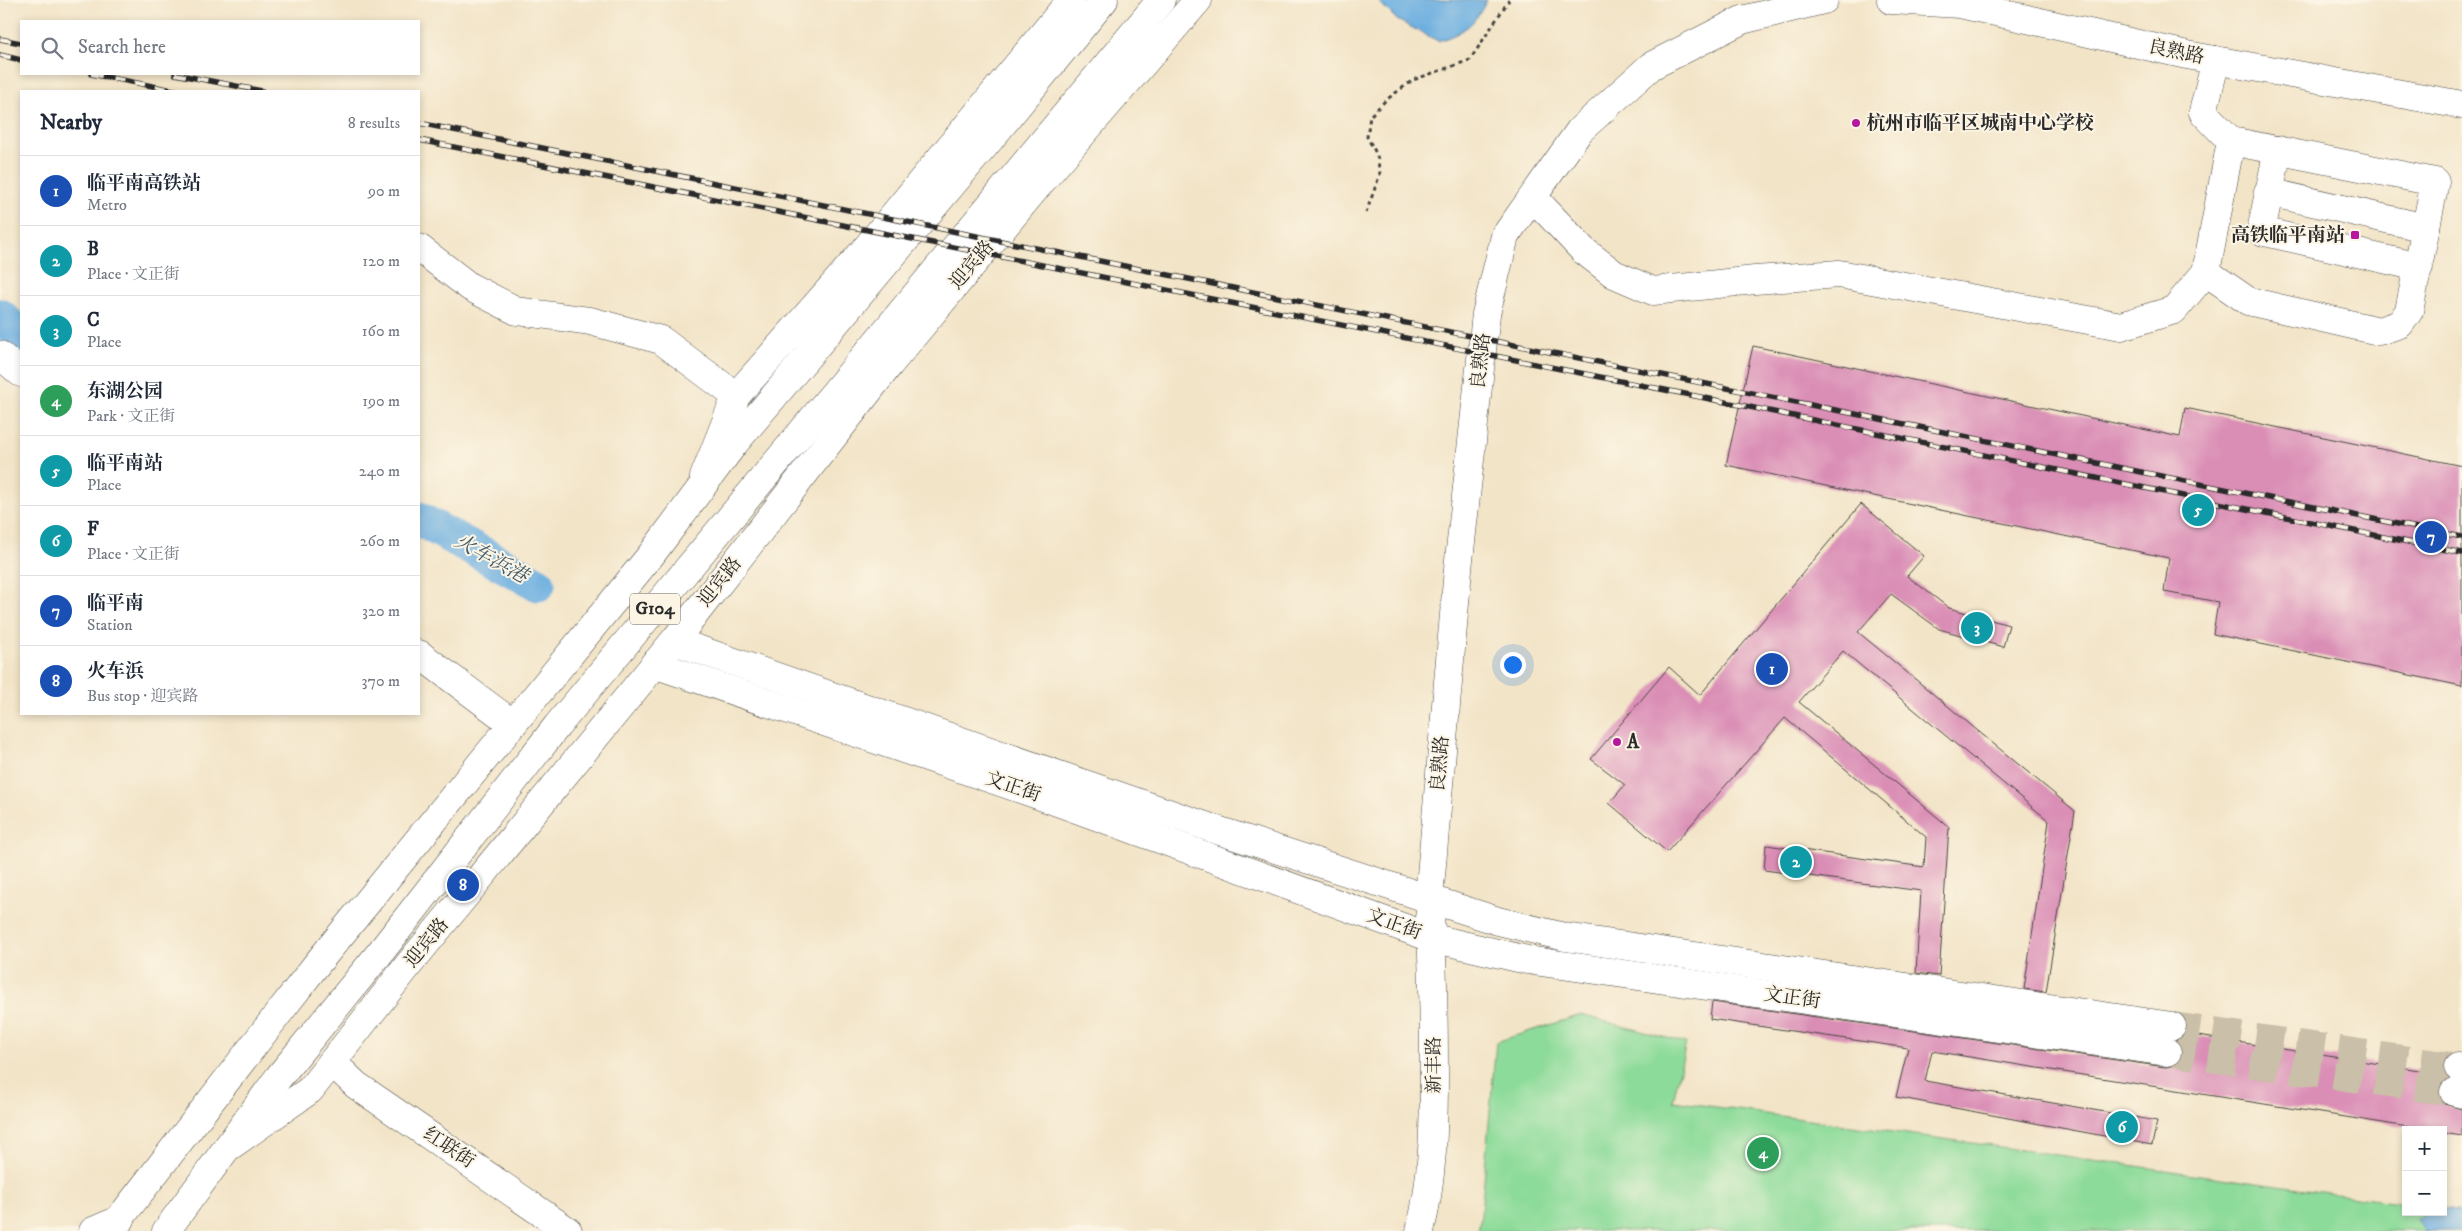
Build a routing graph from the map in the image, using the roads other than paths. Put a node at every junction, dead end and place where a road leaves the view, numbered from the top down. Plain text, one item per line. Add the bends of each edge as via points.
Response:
1 (1071, 0) edge
2 (1104, 0) edge
3 (1161, 0) edge
4 (1198, 0) edge
5 (1824, 0) edge
6 (1891, 0) edge
7 (2216, 60) junction
8 (2462, 105) edge
9 (2231, 141) junction
10 (2278, 150) junction
11 (2268, 192) junction
12 (1533, 197) junction
13 (2426, 228) junction
14 (420, 249) edge
15 (2419, 267) junction
16 (2206, 272) junction
17 (0, 355) edge
18 (20, 372) edge
19 (736, 396) junction
20 (698, 493) junction
21 (674, 641) junction
22 (420, 655) edge
23 (654, 664) junction
24 (513, 724) junction
25 (1429, 898) junction
26 (1432, 938) junction
27 (332, 1062) junction
28 (227, 1148) junction
29 (115, 1225) edge
30 (93, 1231) edge
31 (166, 1231) edge
32 (568, 1231) edge
33 (1420, 1231) edge

1 - 19 main road via 874,238
2 - 20 main road, G104 via 733,445
3 - 28 main road, 迎宾路 / G104 via 557,726 278,1078
4 - 21 main road, 迎宾路 via 889,365
5 - 12 main road, 良熟路 via 1742,20 1651,66 1580,130
6 - 7 main road, 良熟路 via 1960,4
7 - 8 main road, 良熟路
7 - 9 main road via 2203,112
9 - 10 main road
9 - 16 main road
10 - 11 main road
10 - 13 main road via 2435,182
11 - 13 main road
11 - 15 main road via 2262,232
12 - 16 main road via 1583,250 1614,274 1653,291 1839,274 2121,326 2174,310
12 - 25 main road, 良熟路 via 1505,236 1486,314 1458,569
13 - 15 main road
14 - 19 main road via 470,287 517,311 590,321 661,340
15 - 16 main road via 2410,311 2400,324 2379,331 2248,301
17 - 18 main road
19 - 20 main road
20 - 24 main road, G104 via 652,555
21 - 23 main road, 迎宾路
21 - 25 main road, 文正街 via 1217,830
22 - 24 main road
23 - 26 main road, 文正街 via 1038,795
23 - 27 main road, 迎宾路
24 - 29 main road, G104 via 316,965
25 - 26 main road, 新丰路
25 - 26 main road, 文正街 via 1498,921 1566,937 2170,1039 1527,960
26 - 33 main road, 新丰路 via 1434,1120 1426,1208
27 - 28 main road, 迎宾路 via 310,1090
27 - 32 main road, 红联街 via 356,1084
28 - 31 main road, 迎宾路 / G104
29 - 30 main road

